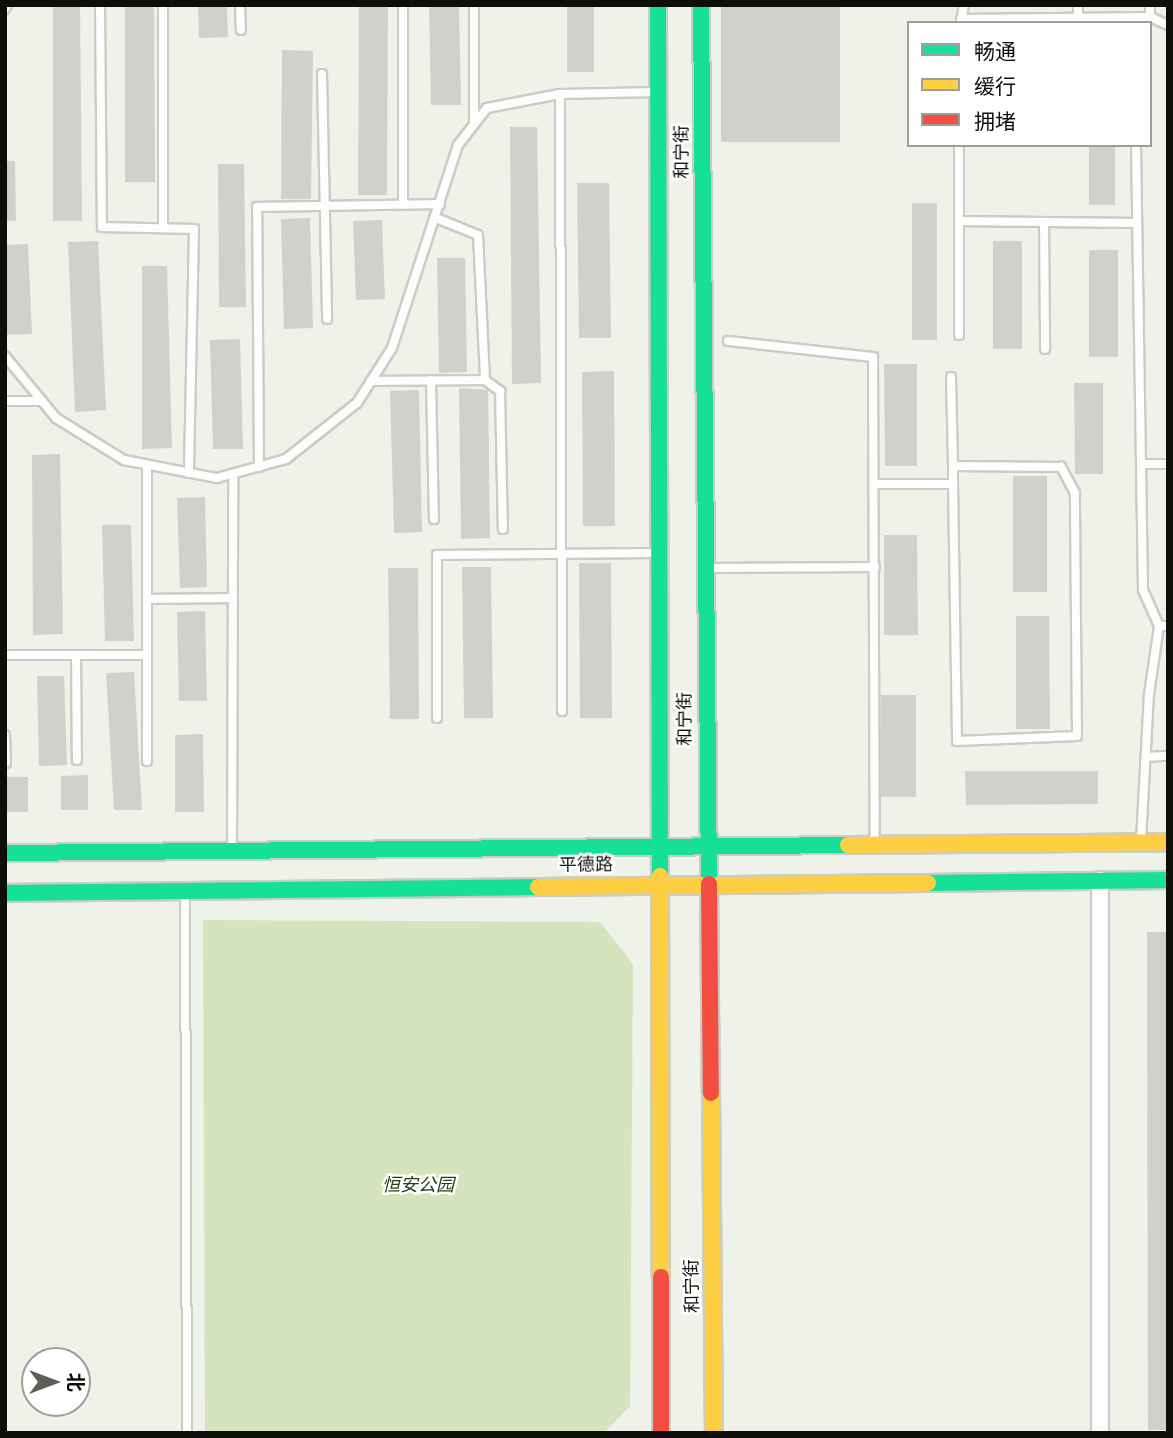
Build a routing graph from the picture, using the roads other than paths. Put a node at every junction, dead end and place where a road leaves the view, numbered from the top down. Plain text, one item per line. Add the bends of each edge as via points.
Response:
1 (100, 5) edge
2 (163, 5) edge
3 (240, 5) edge
4 (403, 5) edge
5 (474, 5) edge
6 (658, 5) edge
7 (701, 5) edge
8 (964, 5) edge
9 (1078, 5) edge
10 (1150, 5) edge
11 (1150, 17) junction
12 (1078, 18) junction
13 (1138, 20) edge
14 (961, 21) edge
15 (1168, 25) edge
16 (241, 30) dead end
17 (322, 74) dead end
18 (659, 92) junction
19 (560, 94) junction
20 (474, 124) junction
21 (960, 147) edge
22 (1136, 147) edge
23 (440, 204) junction
24 (403, 205) junction
25 (324, 206) junction
26 (436, 218) junction
27 (959, 221) junction
28 (1044, 222) junction
29 (1136, 223) junction
30 (163, 229) junction
31 (327, 319) dead end
32 (959, 335) dead end
33 (728, 341) dead end
34 (1045, 349) dead end
35 (5, 356) edge
36 (951, 377) dead end
37 (431, 380) junction
38 (485, 380) junction
39 (371, 381) junction
40 (5, 401) edge
41 (42, 401) junction
42 (1143, 464) junction
43 (1168, 464) edge
44 (147, 465) junction
45 (953, 466) junction
46 (259, 467) junction
47 (189, 473) junction
48 (233, 474) junction
49 (876, 484) junction
50 (953, 484) junction
51 (434, 519) dead end
52 (503, 529) dead end
53 (659, 553) junction
54 (563, 554) junction
55 (703, 568) junction
56 (875, 568) junction
57 (233, 598) junction
58 (147, 599) junction
59 (1163, 626) edge
60 (5, 655) edge
61 (76, 655) junction
62 (148, 655) junction
63 (562, 711) dead end
64 (437, 718) dead end
65 (5, 735) edge
66 (1168, 756) edge
67 (1146, 757) junction
68 (77, 760) dead end
69 (148, 761) dead end
70 (6, 763) edge
71 (1141, 842) junction
72 (1168, 842) edge
73 (874, 844) junction
74 (658, 846) junction
75 (705, 846) junction
76 (232, 851) junction
77 (5, 853) edge
78 (705, 880) junction
79 (1100, 880) junction
80 (1168, 880) edge
81 (658, 883) junction
82 (185, 890) junction
83 (5, 892) edge
84 (187, 1433) edge
85 (661, 1433) edge
86 (713, 1433) edge
87 (1100, 1433) edge

1 - 30 lane via 102,227
2 - 30 lane
3 - 16 lane
4 - 24 lane
5 - 20 lane
6 - 18 main road, 和宁街
7 - 55 main road, 和宁街
8 - 14 lane
9 - 12 lane
10 - 11 lane
11 - 13 lane
11 - 15 lane
12 - 13 lane
12 - 14 lane
17 - 25 lane
18 - 19 lane
18 - 53 main road, 和宁街
19 - 20 lane via 486,108
19 - 54 lane
20 - 23 lane via 457,145
21 - 27 lane
22 - 29 lane
23 - 24 lane
23 - 26 lane
24 - 25 lane
25 - 31 lane
25 - 46 lane via 257,207
26 - 38 lane via 478,236
26 - 39 lane via 392,348
27 - 28 lane
27 - 32 lane
28 - 29 lane
28 - 34 lane
29 - 42 lane
30 - 47 lane via 194,229
33 - 49 lane via 873,357
35 - 41 lane
36 - 45 lane
37 - 38 lane
37 - 39 lane
37 - 51 lane
38 - 52 lane via 500,391
39 - 46 lane via 357,404 286,459
40 - 41 lane
41 - 44 lane via 103,453
42 - 43 lane
42 - 59 lane via 1143,590
44 - 47 lane
44 - 58 lane
45 - 50 lane
45 - 50 lane via 1061,467 1075,493 1077,736 957,741
46 - 48 lane
47 - 48 lane
48 - 57 lane
49 - 50 lane
49 - 56 lane
53 - 54 lane
53 - 74 main road, 和宁街
54 - 63 lane
54 - 64 lane via 437,555
55 - 56 lane
55 - 75 main road, 和宁街
56 - 73 lane
57 - 58 lane
57 - 76 lane
58 - 62 lane
59 - 67 lane
60 - 61 lane
61 - 62 lane
61 - 68 lane
62 - 69 lane
65 - 70 lane
66 - 67 lane
67 - 71 lane
71 - 72 main road, 平德路
71 - 73 main road, 平德路
73 - 75 main road, 平德路
74 - 75 main road, 平德路
74 - 76 main road, 平德路
74 - 81 main road, 和宁街
75 - 78 main road, 和宁街
76 - 77 main road, 平德路
78 - 79 main road, 平德路
78 - 81 main road, 平德路
78 - 86 main road, 和宁街
79 - 80 main road, 平德路
79 - 87 street
81 - 82 main road, 平德路
81 - 85 main road, 和宁街
82 - 83 main road, 平德路
82 - 84 lane

